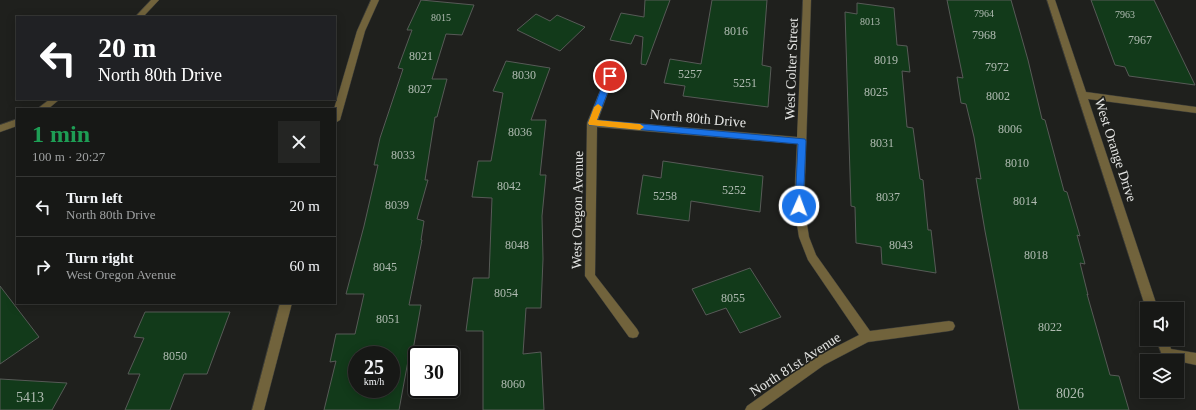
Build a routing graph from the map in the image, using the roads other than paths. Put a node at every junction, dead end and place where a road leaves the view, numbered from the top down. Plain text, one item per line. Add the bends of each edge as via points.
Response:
1 (155, 0) edge
2 (375, 0) edge
3 (807, 0) edge
4 (1051, 0) edge
5 (140, 16) edge
6 (610, 76) dead end
7 (1083, 95) junction
8 (54, 100) edge
9 (42, 108) edge
10 (1196, 110) edge
11 (336, 117) edge
12 (16, 122) edge
13 (592, 123) junction
14 (0, 129) edge
15 (802, 141) junction
16 (1150, 302) edge
17 (286, 304) edge
18 (949, 326) dead end
19 (633, 333) dead end
20 (867, 337) junction
21 (1164, 346) edge
22 (1196, 359) edge
23 (258, 410) edge
24 (751, 410) edge

1 - 5 street
2 - 11 street via 361,31
3 - 15 street, West Colter Street
4 - 7 street, West Orange Drive
6 - 13 street, West Oregon Avenue
7 - 10 street
7 - 16 street, West Orange Drive
8 - 9 street
12 - 14 street
13 - 15 street, North 80th Drive
13 - 19 street, West Oregon Avenue via 590,276
15 - 20 street, West Colter Street via 799,206 804,237 812,257
17 - 23 street
18 - 20 street, North 81st Avenue
20 - 24 street, North 81st Avenue via 820,361
21 - 22 street via 1167,354

